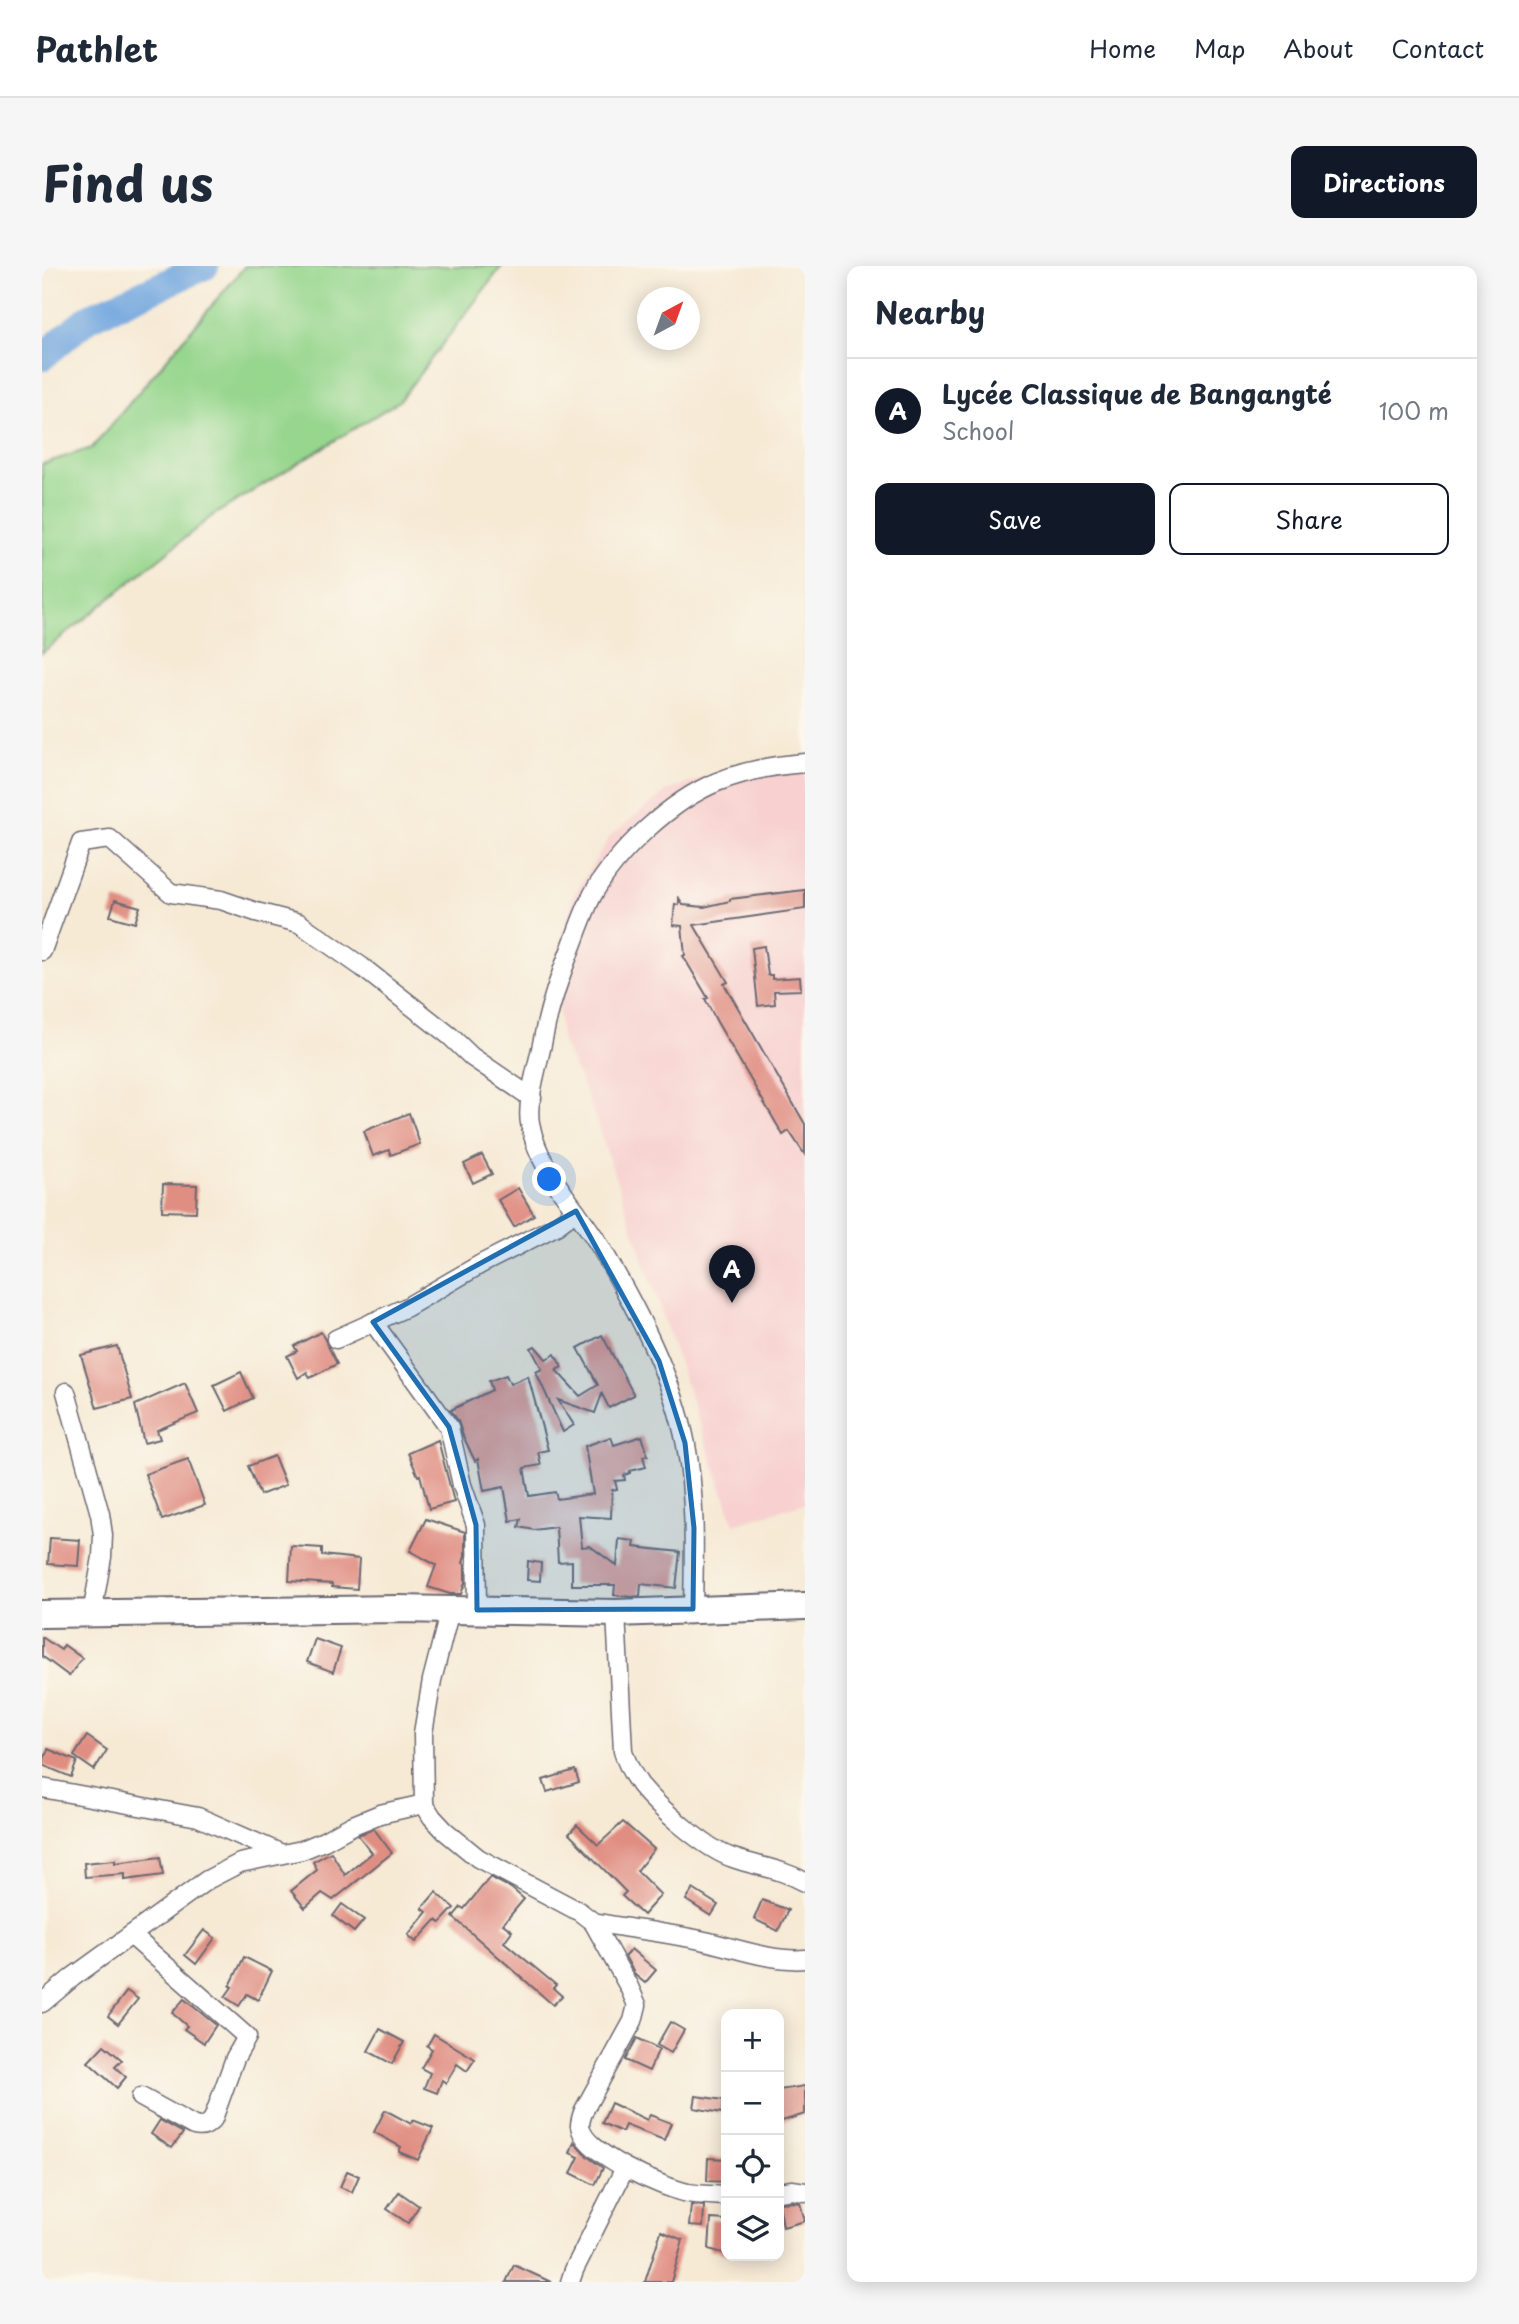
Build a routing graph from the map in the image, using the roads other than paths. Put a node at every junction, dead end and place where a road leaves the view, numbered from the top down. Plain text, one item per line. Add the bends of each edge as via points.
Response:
1 (805, 763) edge
2 (42, 951) edge
3 (532, 1098) junction
4 (576, 1211) junction
5 (373, 1322) junction
6 (336, 1339) dead end
7 (66, 1392) dead end
8 (805, 1606) edge
9 (693, 1609) junction
10 (450, 1610) junction
11 (477, 1610) junction
12 (617, 1613) junction
13 (42, 1614) edge
14 (92, 1614) junction
15 (42, 1788) edge
16 (424, 1804) junction
17 (280, 1853) junction
18 (805, 1882) edge
19 (593, 1922) junction
20 (131, 1935) junction
21 (801, 1963) edge
22 (42, 2003) edge
23 (141, 2097) dead end
24 (625, 2168) junction
25 (784, 2191) edge
26 (805, 2192) edge
27 (721, 2196) edge
28 (570, 2282) edge

1 - 3 street via 744,773 687,797 614,864 593,894 554,991
2 - 3 street via 81,843 110,839 171,894 221,900 299,923
3 - 4 street via 530,1121 542,1161
4 - 5 street via 556,1226
4 - 9 street via 637,1315 674,1401 689,1468
5 - 6 street
5 - 11 street via 449,1426 476,1525
7 - 14 street via 103,1535
8 - 9 street
9 - 12 street
10 - 11 street
10 - 14 street
10 - 16 street via 423,1733
11 - 12 street
12 - 18 street via 623,1751 641,1786 716,1851
13 - 14 street
15 - 17 street via 198,1817
16 - 17 street via 371,1818 302,1850
16 - 19 street via 445,1831 478,1858
17 - 20 street via 240,1863 207,1880
19 - 21 street
19 - 24 street via 637,2005 580,2126 592,2145
20 - 22 street
20 - 23 street via 247,2036 208,2125 194,2126
24 - 27 street via 688,2193
24 - 28 street
25 - 26 street

